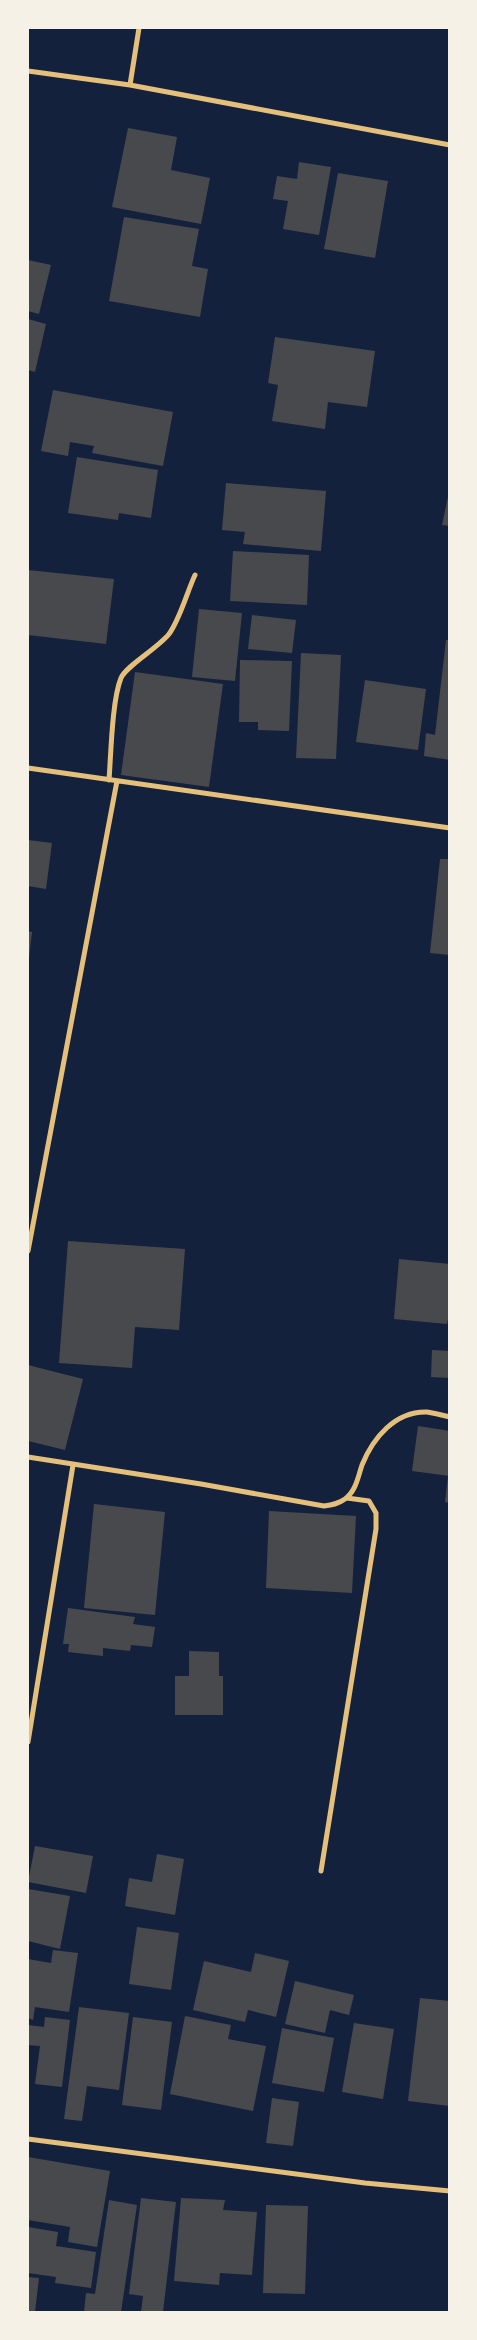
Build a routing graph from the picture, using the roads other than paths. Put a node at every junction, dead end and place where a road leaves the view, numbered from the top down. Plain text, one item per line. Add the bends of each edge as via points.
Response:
1 (139, 28) edge
2 (28, 71) edge
3 (130, 85) junction
4 (450, 145) edge
5 (195, 574) dead end
6 (28, 768) edge
7 (109, 780) junction
8 (117, 781) junction
9 (450, 828) edge
10 (28, 1251) edge
11 (450, 1417) edge
12 (28, 1457) edge
13 (73, 1466) junction
14 (347, 1498) junction
15 (28, 1742) edge
16 (321, 1871) dead end
17 (28, 2139) edge
18 (450, 2191) edge

1 - 3 street
2 - 3 street
3 - 4 street
5 - 7 street via 170,632 122,677
6 - 7 street
7 - 8 street
8 - 9 street
8 - 10 street
11 - 14 street via 427,1412 411,1414 385,1429 374,1443
12 - 13 street
13 - 14 street via 324,1506
13 - 15 street
14 - 16 street via 369,1502 376,1513 376,1529
17 - 18 street

